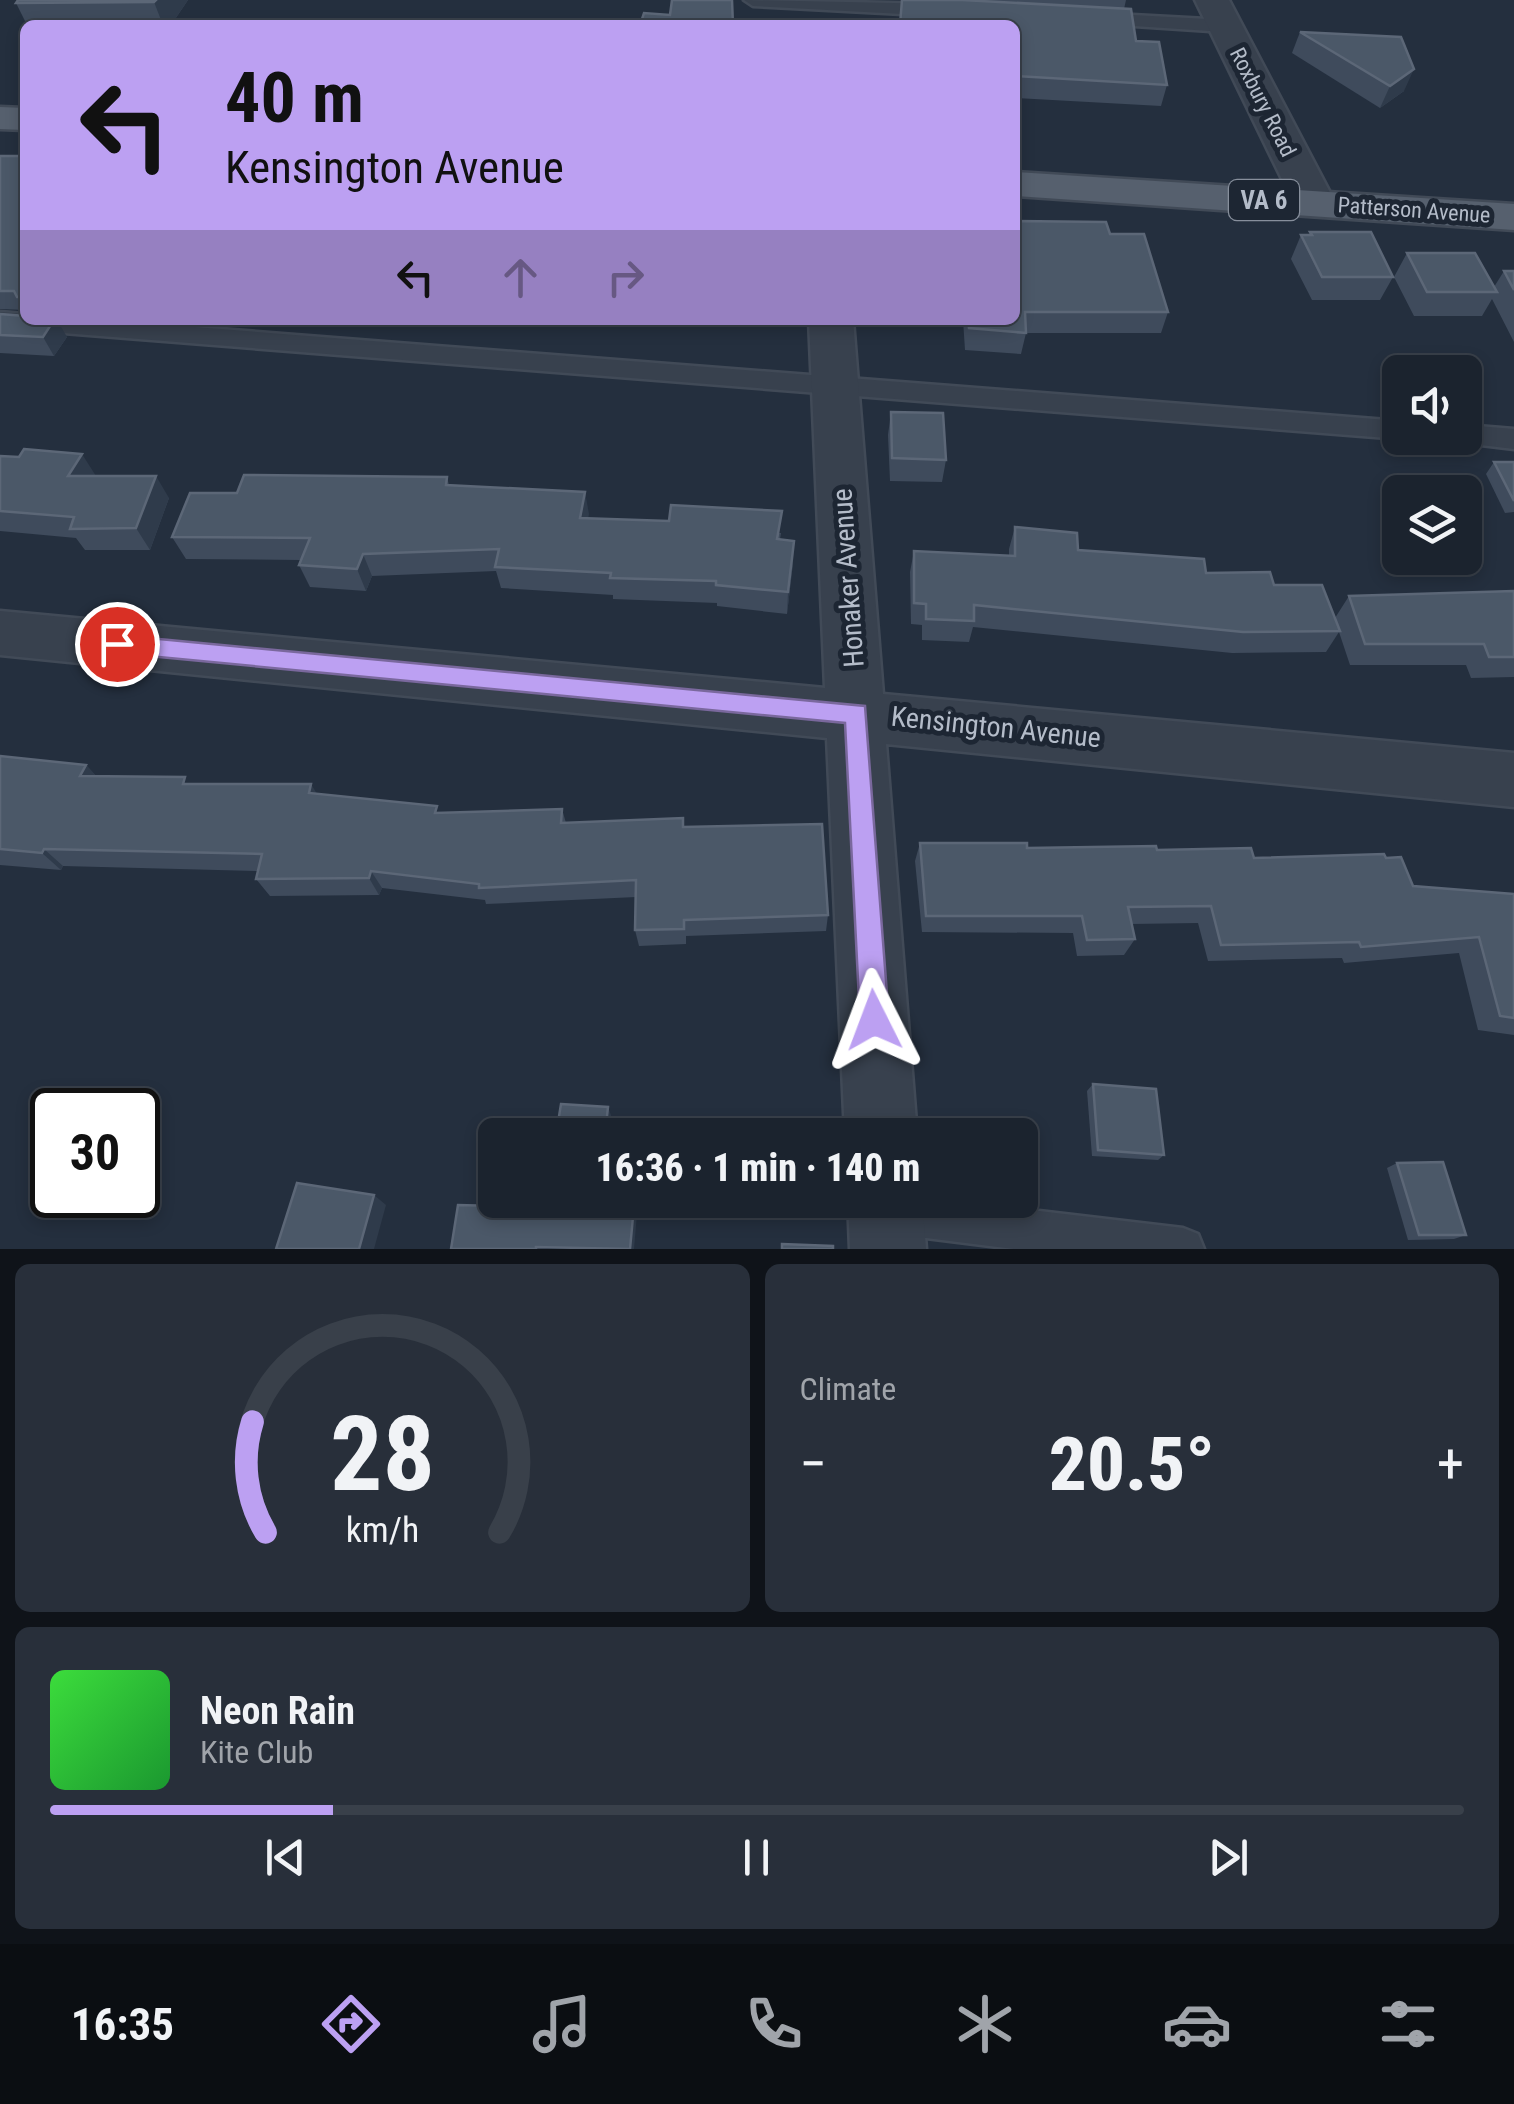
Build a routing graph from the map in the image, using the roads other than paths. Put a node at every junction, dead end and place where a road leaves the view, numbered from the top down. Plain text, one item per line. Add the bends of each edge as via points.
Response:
1 (754, 0) edge
2 (970, 12) edge
3 (1218, 13) edge
4 (1068, 18) edge
5 (1020, 153) edge
6 (1020, 184) edge
7 (1514, 184) edge
8 (1306, 187) junction
9 (1514, 217) edge
10 (63, 325) edge
11 (831, 325) edge
12 (835, 386) junction
13 (1382, 429) edge
14 (1482, 436) edge
15 (1514, 439) edge
16 (0, 633) edge
17 (857, 714) junction
18 (1514, 780) edge
19 (880, 1118) edge
20 (886, 1221) edge
21 (1183, 1249) edge

1 - 2 lane
3 - 4 lane
3 - 8 street, Roxbury Road
5 - 8 main road, Patterson Avenue / VA 6
6 - 8 main road, Patterson Avenue / VA 6
7 - 8 main road, Patterson Avenue / VA 6
8 - 9 main road, Patterson Avenue / VA 6
10 - 12 lane
11 - 12 street, Honaker Avenue
12 - 13 lane
12 - 17 street, Honaker Avenue
14 - 15 lane
16 - 17 street, Kensington Avenue
17 - 18 street, Kensington Avenue
17 - 19 street, Honaker Avenue
20 - 21 lane

